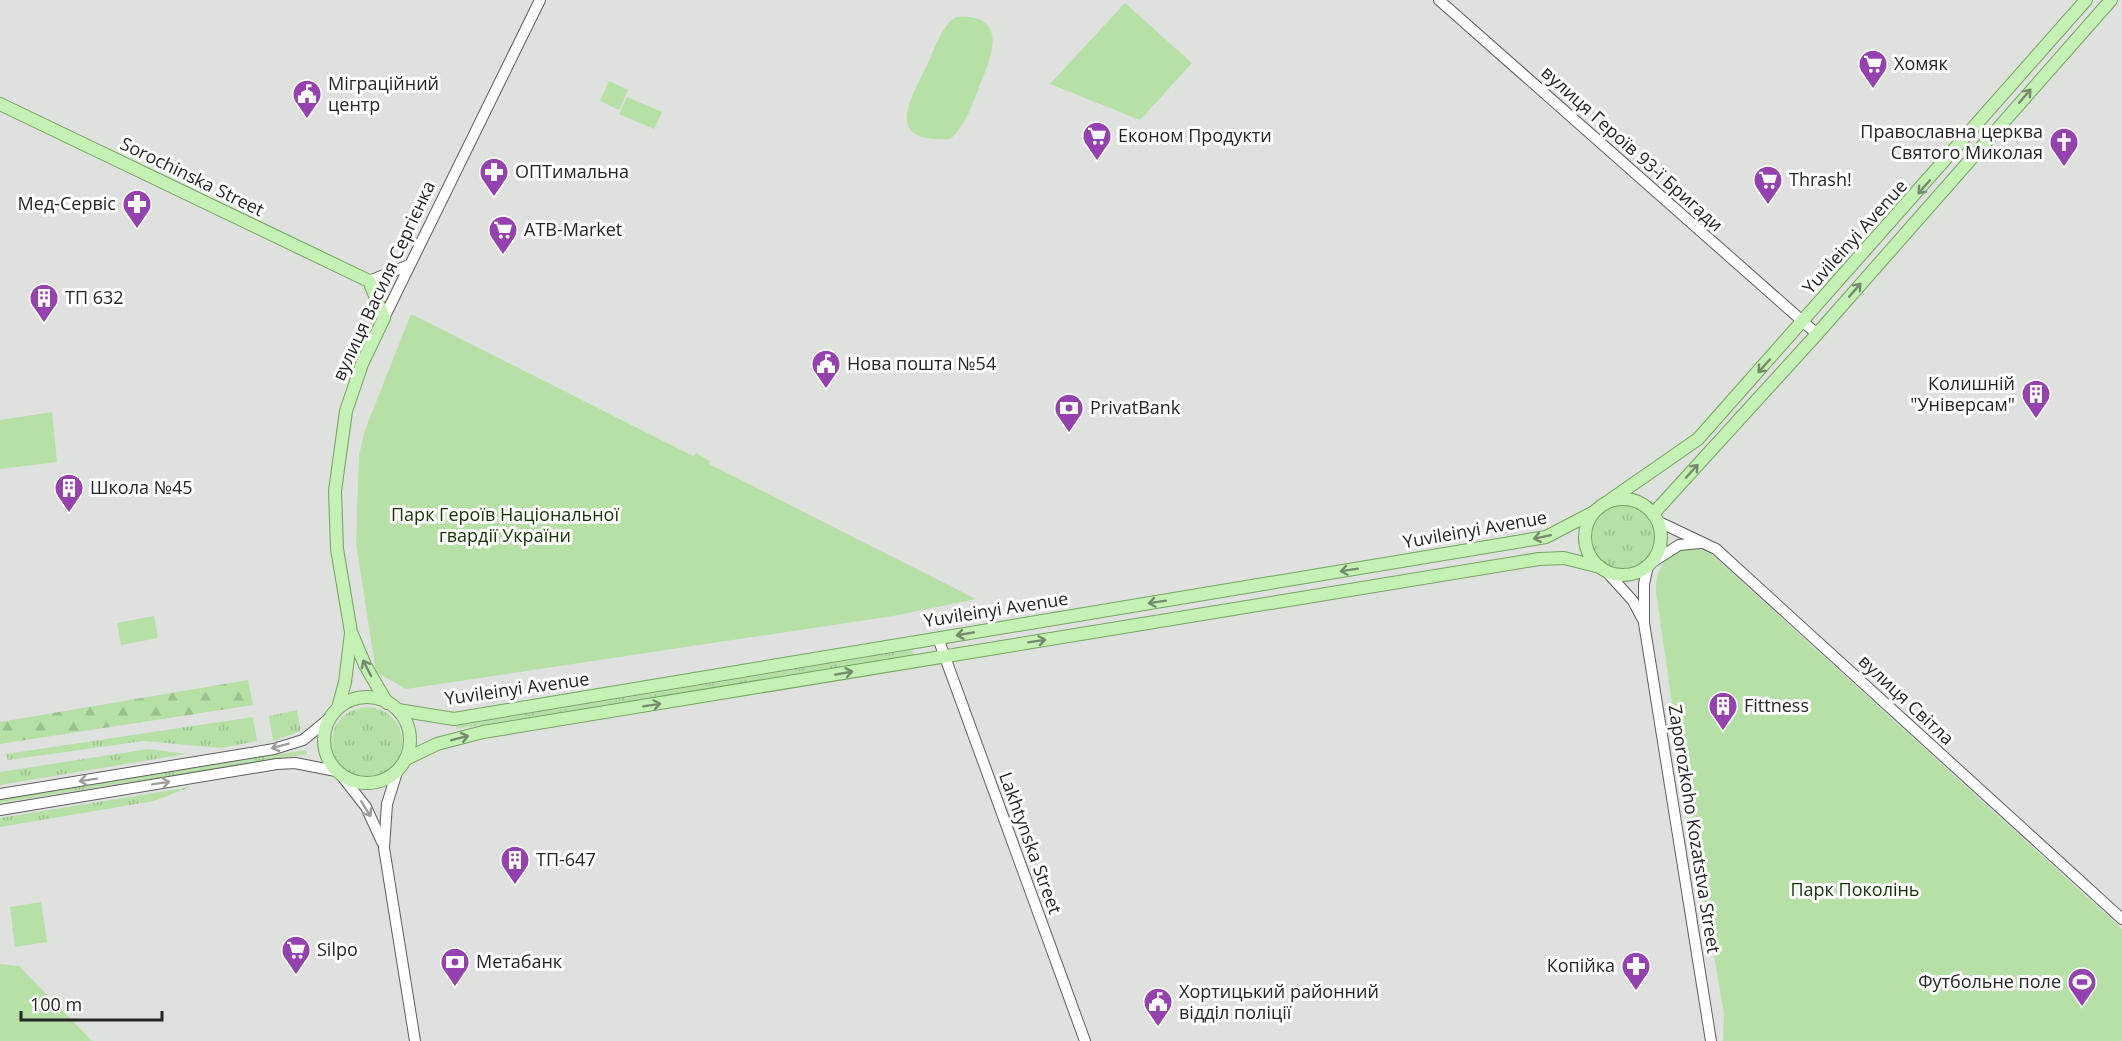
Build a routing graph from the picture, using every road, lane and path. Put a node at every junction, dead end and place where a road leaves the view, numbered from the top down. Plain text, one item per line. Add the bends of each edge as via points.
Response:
1 (540, 0) edge
2 (1438, 0) edge
3 (2086, 0) edge
4 (2111, 0) edge
5 (0, 104) edge
6 (409, 265) junction
7 (369, 281) junction
8 (384, 318) junction
9 (1803, 323) junction
10 (1817, 334) junction
11 (1606, 503) junction
12 (1594, 512) junction
13 (1655, 518) junction
14 (1700, 543) junction
15 (1649, 564) junction
16 (1603, 569) junction
17 (1644, 623) junction
18 (351, 632) junction
19 (938, 638) junction
20 (944, 657) junction
21 (393, 706) junction
22 (338, 708) junction
23 (330, 718) junction
24 (402, 764) junction
25 (339, 773) junction
26 (0, 794) edge
27 (0, 810) edge
28 (384, 848) junction
29 (2122, 919) edge
30 (415, 1041) edge
31 (1085, 1041) edge
32 (1711, 1041) edge

1 - 6 street, вулиця Василя Сергієнка
2 - 9 street, вулиця Героїв 93-ї Бригади
3 -> 9 main road, Yuvileinyi Avenue
10 -> 4 main road, Yuvileinyi Avenue
5 - 7 main road, Sorochinska Street
6 - 7 street
6 - 8 street, вулиця Василя Сергієнка
7 - 8 main road
8 - 18 main road, вулиця Василя Сергієнка via 348,402 335,491 337,549
9 - 10 street, вулиця Героїв 93-ї Бригади
9 -> 11 main road, Yuvileinyi Avenue via 1698,439
13 -> 10 main road, Yuvileinyi Avenue
11 - 12 main road
11 - 13 main road via 1632,500 1644,505
12 - 16 main road via 1585,535 1589,552
12 -> 19 main road, Yuvileinyi Avenue via 1546,537
13 - 14 street, вулиця Світла
13 - 15 main road via 1661,536
14 - 15 street via 1679,545
14 - 29 street, вулиця Світла via 1716,549
15 - 16 main road via 1635,573 1620,575
15 - 17 street, Zaporozkoho Kozatstva Street via 1644,584
16 - 17 street, Zaporozkoho Kozatstva Street via 1633,601
20 -> 16 main road, Yuvileinyi Avenue via 1539,559 1564,558
17 - 32 street, Zaporozkoho Kozatstva Street
21 -> 18 main road, вулиця Василя Сергієнка via 365,665
18 - 22 main road, вулиця Василя Сергієнка
19 - 20 street, Lakhtynska Street
19 - 21 main road, Yuvileinyi Avenue via 454,719
24 -> 20 main road, Yuvileinyi Avenue via 437,744 483,732
20 - 31 street, Lakhtynska Street
21 - 22 main road via 362,698
21 - 24 main road via 409,734
22 - 23 main road
23 - 25 main road via 324,746
23 -> 26 street via 303,740 274,749
24 - 25 main road via 388,777 364,783
24 - 28 street via 387,804
27 -> 25 street via 277,764 295,763
25 -> 28 street via 366,807
28 - 30 street

